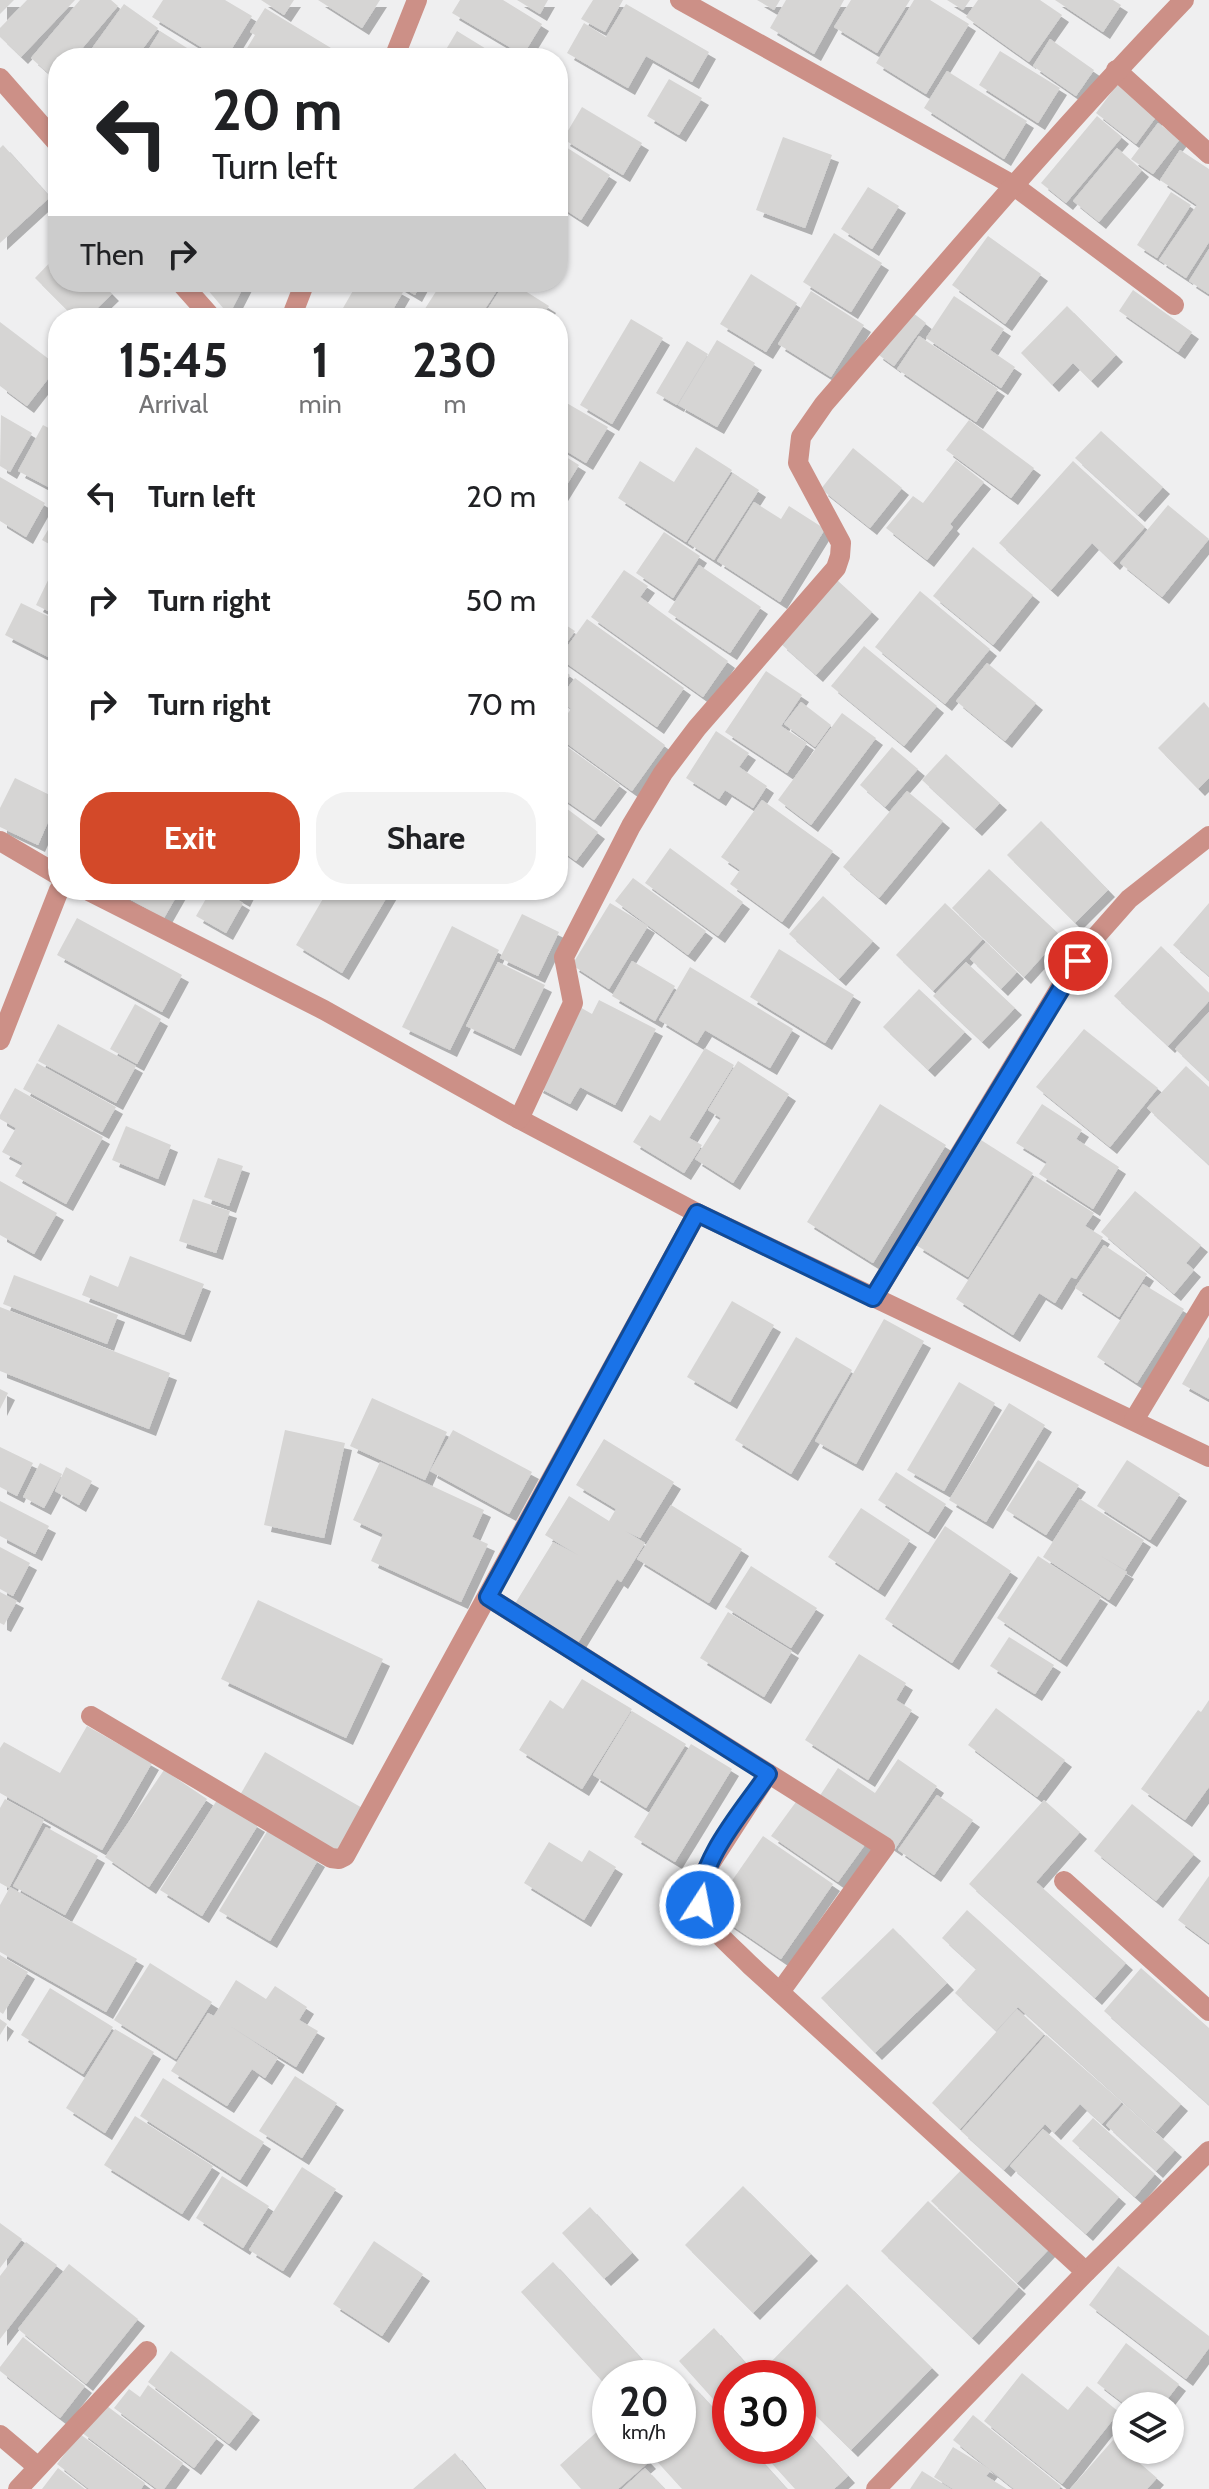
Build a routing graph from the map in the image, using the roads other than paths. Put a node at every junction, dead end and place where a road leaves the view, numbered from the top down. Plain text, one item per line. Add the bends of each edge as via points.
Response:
1 (417, 0) edge
2 (680, 0) edge
3 (1184, 0) edge
4 (398, 48) edge
5 (1116, 70) junction
6 (0, 78) edge
7 (48, 133) edge
8 (1209, 154) edge
9 (1013, 185) junction
10 (189, 292) edge
11 (1174, 305) dead end
12 (203, 308) edge
13 (1209, 836) edge
14 (0, 841) edge
15 (48, 869) edge
16 (55, 900) edge
17 (107, 900) edge
18 (0, 1040) edge
19 (519, 1119) junction
20 (697, 1213) junction
21 (1209, 1296) edge
22 (873, 1298) junction
23 (1134, 1420) junction
24 (1209, 1457) edge
25 (488, 1597) junction
26 (91, 1716) dead end
27 (768, 1774) junction
28 (1064, 1881) dead end
29 (780, 1992) junction
30 (1209, 2011) edge
31 (1209, 2151) edge
32 (1086, 2272) junction
33 (147, 2351) dead end
34 (0, 2435) edge
35 (38, 2467) junction
36 (18, 2489) edge
37 (876, 2489) edge

1 - 4 street
2 - 9 street
3 - 5 street
5 - 8 street
5 - 9 street
6 - 7 street
9 - 11 street
9 - 19 street via 801,437 798,463 841,543 836,568 697,728 631,826 564,957 573,1003
10 - 12 street
13 - 22 street via 1129,899 1091,942
14 - 15 street
16 - 18 street
17 - 19 street via 324,1010
19 - 20 street
20 - 22 street
20 - 25 street
21 - 23 street
22 - 23 street
23 - 24 street
25 - 26 street via 339,1859
25 - 27 street
27 - 29 street via 711,1858 700,1905 707,1921
27 - 29 street via 885,1847
28 - 30 street
29 - 32 street
31 - 32 street
32 - 37 street
33 - 35 street
34 - 35 street
35 - 36 street

